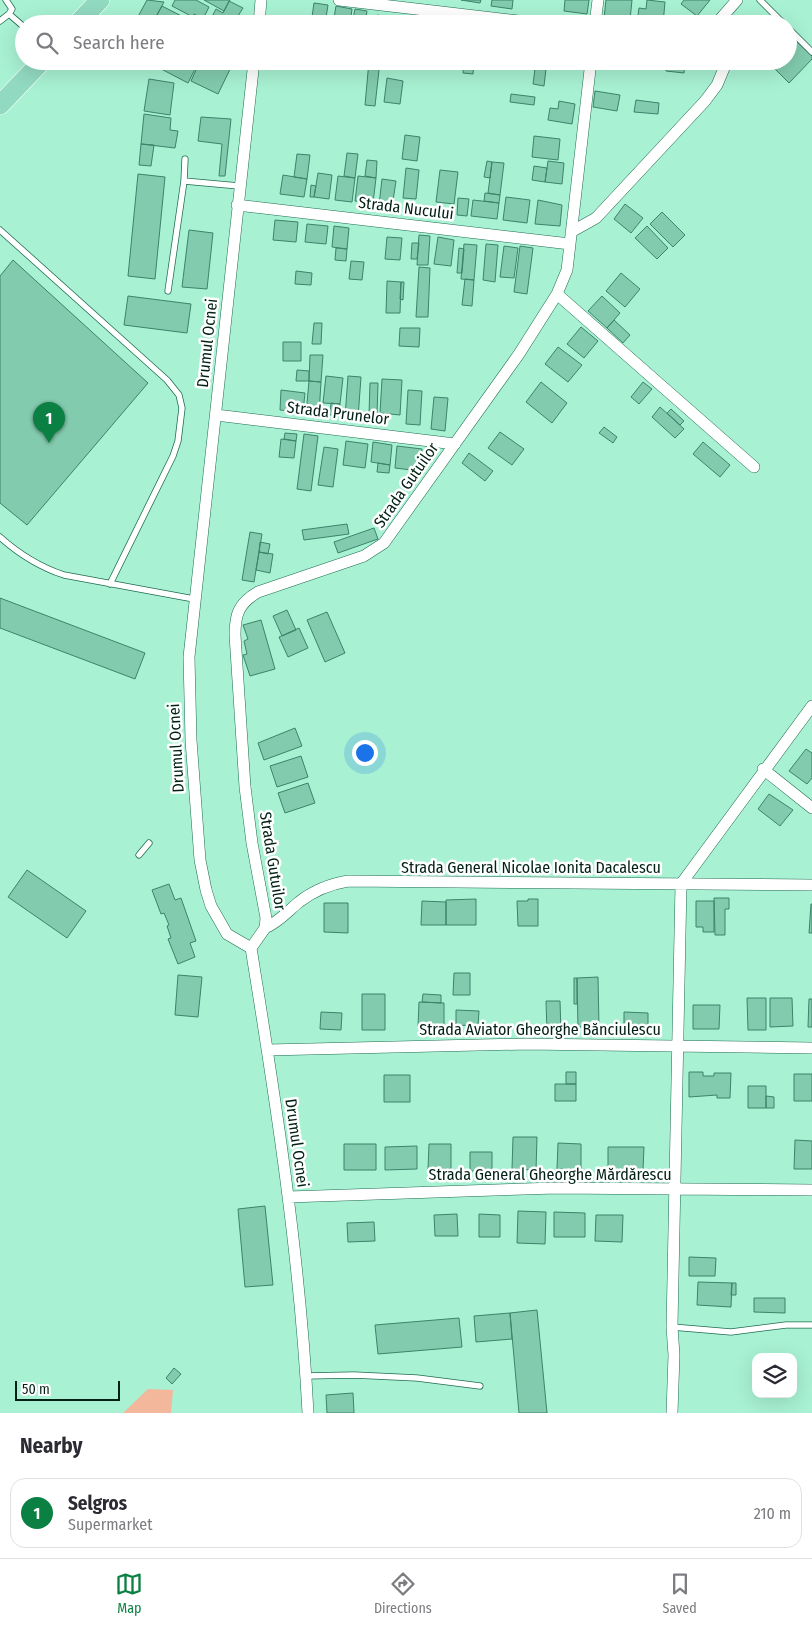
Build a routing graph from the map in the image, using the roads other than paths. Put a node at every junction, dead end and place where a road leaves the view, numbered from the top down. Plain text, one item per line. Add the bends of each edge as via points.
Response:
1 (6, 0) edge
2 (100, 0) edge
3 (261, 0) edge
4 (339, 0) edge
5 (598, 0) edge
6 (737, 0) edge
7 (760, 0) edge
8 (9, 14) junction
9 (86, 15) edge
10 (260, 15) edge
11 (468, 15) edge
12 (596, 15) edge
13 (724, 15) edge
14 (775, 15) edge
15 (15, 19) edge
16 (0, 21) edge
17 (797, 37) edge
18 (812, 52) edge
19 (33, 70) edge
20 (253, 70) edge
21 (590, 70) edge
22 (723, 70) edge
23 (1, 101) edge
24 (186, 159) dead end
25 (184, 181) junction
26 (239, 186) junction
27 (237, 205) junction
28 (0, 230) edge
29 (571, 238) junction
30 (168, 291) dead end
31 (557, 294) junction
32 (216, 415) junction
33 (455, 444) junction
34 (754, 467) dead end
35 (0, 537) edge
36 (110, 584) junction
37 (194, 599) junction
38 (812, 706) edge
39 (763, 769) junction
40 (812, 808) edge
41 (149, 843) dead end
42 (139, 855) dead end
43 (680, 884) junction
44 (812, 885) edge
45 (265, 928) junction
46 (251, 948) junction
47 (677, 1046) junction
48 (812, 1048) edge
49 (268, 1050) junction
50 (674, 1190) junction
51 (812, 1190) edge
52 (288, 1197) junction
53 (812, 1325) edge
54 (672, 1327) junction
55 (305, 1376) junction
56 (480, 1386) dead end
57 (308, 1413) edge
58 (672, 1413) edge

1 - 8 lane via 12,9
2 - 9 main road
3 - 10 street
4 - 11 street
5 - 12 street
6 - 13 street
7 - 14 lane
8 - 15 lane
8 - 16 lane
17 - 18 lane
19 - 23 main road
20 - 26 street, Drumul Ocnei
21 - 29 street, Strada Gutuilor
22 - 29 street via 705,101 596,218
24 - 25 lane
25 - 26 lane
25 - 30 lane
26 - 27 street, Drumul Ocnei
27 - 29 street, Strada Nucului
27 - 32 street, Drumul Ocnei
28 - 36 lane via 167,380 179,395 182,408 173,456
29 - 31 street, Strada Gutuilor via 564,280
31 - 33 street, Strada Gutuilor
31 - 34 street
32 - 33 street, Strada Prunelor
32 - 37 street, Drumul Ocnei
33 - 45 street, Strada Gutuilor via 393,533 376,550 258,592 243,602 238,610 235,635 245,787
35 - 36 lane via 50,570
36 - 37 lane
37 - 46 street, Drumul Ocnei via 189,657 190,740 200,860 209,898 221,926 227,934
38 - 39 street
39 - 40 street
39 - 43 street
41 - 42 lane
43 - 44 street, Strada General Nicolae Ionita Dacalescu
43 - 45 street, Strada General Nicolae Ionita Dacalescu via 348,881 320,889
43 - 47 street
45 - 46 street, Strada Gutuilor
46 - 49 street, Drumul Ocnei
47 - 48 street, Strada Aviator Gheorghe Bănciulescu
47 - 49 street, Strada Aviator Gheorghe Bănciulescu via 526,1044
47 - 50 street
49 - 52 street, Drumul Ocnei
50 - 51 street, Strada General Gheorghe Mărdărescu
50 - 52 street, Strada General Gheorghe Mărdărescu via 556,1188
50 - 54 street
52 - 55 street, Drumul Ocnei
53 - 54 lane via 731,1332
54 - 58 street
55 - 56 lane via 417,1378
55 - 57 street, Drumul Ocnei

